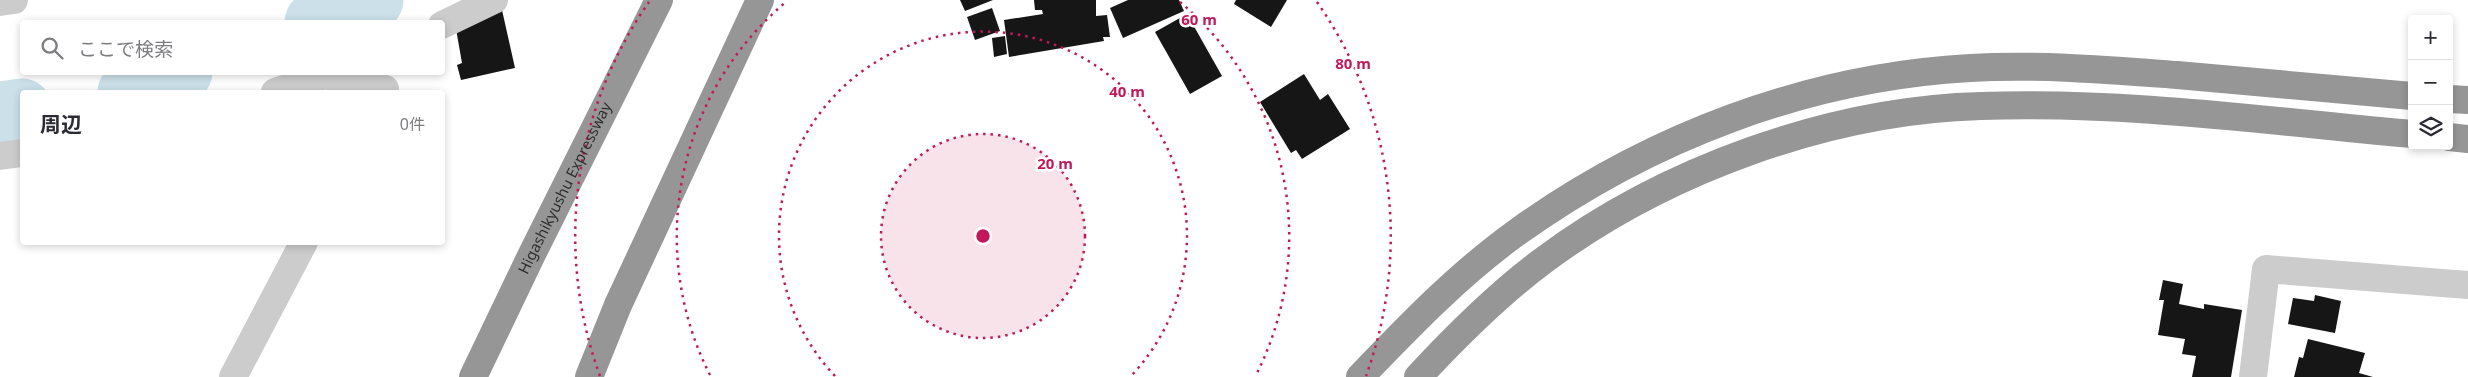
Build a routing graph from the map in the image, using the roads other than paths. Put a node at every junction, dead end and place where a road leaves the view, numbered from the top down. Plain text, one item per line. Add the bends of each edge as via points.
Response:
1 (14, 0) edge
2 (494, 0) edge
3 (659, 0) edge
4 (760, 0) edge
5 (0, 2) edge
6 (445, 24) edge
7 (325, 75) edge
8 (325, 75) edge
9 (388, 85) edge
10 (280, 90) edge
11 (2408, 96) edge
12 (2453, 99) edge
13 (2468, 100) edge
14 (2408, 134) edge
15 (2453, 138) edge
16 (2468, 139) edge
17 (20, 153) edge
18 (0, 156) edge
19 (302, 245) edge
20 (2468, 285) edge
21 (233, 377) edge
22 (474, 377) edge
23 (589, 377) edge
24 (1360, 377) edge
25 (1418, 377) edge
26 (2253, 377) edge

1 - 5 street
2 - 6 street
3 - 22 highway, Higashikyushu Expressway
4 - 23 highway via 618,305
7 - 10 street
8 - 9 street
11 - 24 highway via 2101,69 1971,68 1876,78 1787,99 1698,131 1605,176 1516,233 1432,304
12 - 13 highway
14 - 25 highway via 2101,107 1979,106 1883,116 1798,135 1706,167 1622,208 1544,260 1471,321
15 - 16 highway
17 - 18 street
19 - 21 street
20 - 26 street via 2266,269

